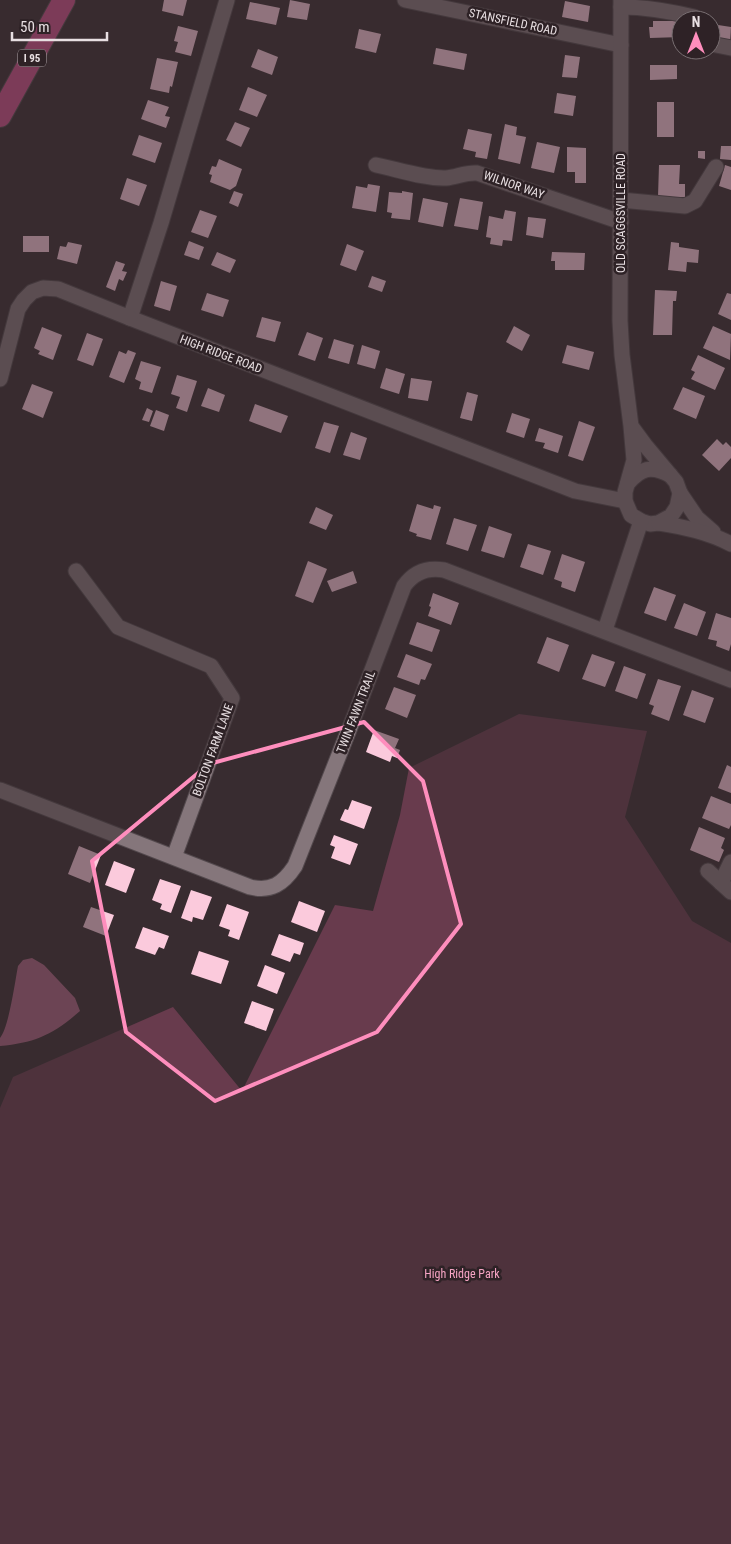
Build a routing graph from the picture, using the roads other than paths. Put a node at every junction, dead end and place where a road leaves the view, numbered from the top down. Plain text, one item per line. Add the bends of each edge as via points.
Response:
1 (64, 0) edge
2 (227, 0) edge
3 (405, 0) edge
4 (621, 4) edge
5 (671, 12) edge
6 (621, 45) junction
7 (0, 116) edge
8 (376, 164) dead end
9 (716, 167) dead end
10 (621, 200) junction
11 (621, 222) junction
12 (130, 318) junction
13 (0, 379) edge
14 (632, 426) junction
15 (670, 475) junction
16 (628, 483) junction
17 (680, 494) junction
18 (625, 501) junction
19 (641, 521) junction
20 (659, 523) junction
21 (724, 540) edge
22 (76, 572) dead end
23 (605, 630) junction
24 (731, 680) edge
25 (0, 790) edge
26 (174, 857) junction
27 (731, 862) edge
28 (708, 871) dead end
29 (726, 887) edge

1 - 7 highway, I 95
2 - 12 street
3 - 6 street, STANSFIELD ROAD
4 - 5 street
4 - 6 street, OLD SCAGGSVILLE ROAD
6 - 10 street, OLD SCAGGSVILLE ROAD
8 - 11 street, WILNOR WAY via 446,178 477,172
9 - 10 street via 695,201 685,206
10 - 11 street, OLD SCAGGSVILLE ROAD
11 - 14 street, OLD SCAGGSVILLE ROAD via 620,321
12 - 13 street, HIGH RIDGE ROAD via 58,289 43,288 32,292 18,308
12 - 18 street, HIGH RIDGE ROAD via 576,491
14 - 15 street, OLD SCAGGSVILLE ROAD
14 - 16 street, OLD SCAGGSVILLE ROAD via 634,460
15 - 16 street via 661,470 646,469
15 - 17 street
16 - 18 street
17 - 20 street via 678,507
17 - 21 street via 697,518
18 - 19 street via 632,514
19 - 20 street
19 - 23 street
20 - 21 street via 691,528
22 - 26 street, BOLTON FARM LANE via 118,627 211,666 232,698
23 - 24 street, TWIN FAWN TRAIL
23 - 26 street, TWIN FAWN TRAIL via 444,570 434,568 417,572 404,586 290,874 276,886 259,889
25 - 26 street, TWIN FAWN TRAIL
27 - 29 street
28 - 29 street

